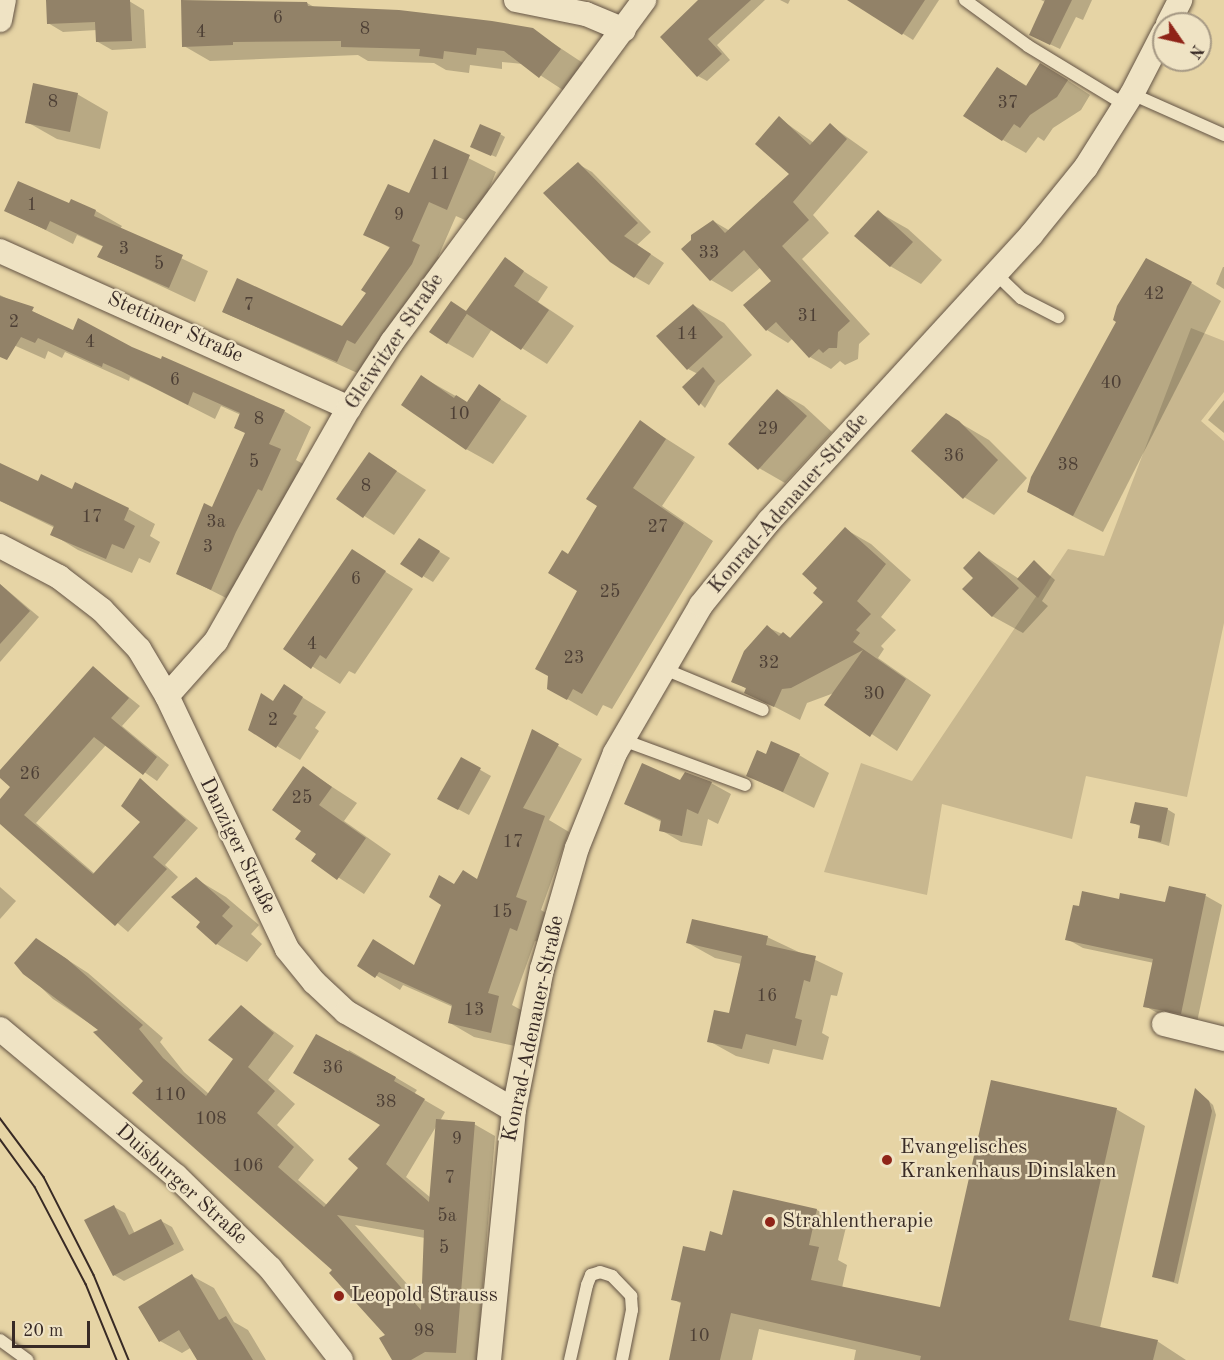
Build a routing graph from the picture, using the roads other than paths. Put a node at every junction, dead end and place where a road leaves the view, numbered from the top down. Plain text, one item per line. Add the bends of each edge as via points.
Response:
1 (4, 0) edge
2 (516, 0) edge
3 (644, 0) edge
4 (965, 0) edge
5 (0, 20) edge
6 (624, 30) junction
7 (1152, 55) edge
8 (1128, 100) junction
9 (1224, 135) edge
10 (0, 251) edge
11 (996, 274) junction
12 (1058, 317) dead end
13 (349, 408) junction
14 (0, 546) edge
15 (662, 668) junction
16 (167, 696) junction
17 (763, 710) dead end
18 (623, 740) junction
19 (745, 785) dead end
20 (1164, 1024) dead end
21 (0, 1029) edge
22 (1224, 1039) edge
23 (514, 1110) junction
24 (0, 1340) edge
25 (28, 1360) edge
26 (341, 1360) edge
27 (489, 1360) edge
28 (570, 1360) edge
29 (622, 1360) edge

1 - 5 street
2 - 6 street via 586,14
3 - 6 street, Gleiwitzer Straße
4 - 8 lane via 1028,46
6 - 13 street, Gleiwitzer Straße via 457,251
7 - 8 street, Konrad-Adenauer-Straße
8 - 9 lane
8 - 11 street, Konrad-Adenauer-Straße via 1086,167
10 - 13 street, Stettiner Straße
11 - 12 lane via 1021,298
11 - 15 street, Konrad-Adenauer-Straße via 769,521 701,605
13 - 16 street, Gleiwitzer Straße via 216,641
14 - 16 street, Danziger Straße via 59,577 102,610 139,649
15 - 17 lane
15 - 18 street, Konrad-Adenauer-Straße
16 - 23 street, Danziger Straße via 287,949 314,982 346,1012
18 - 19 lane
18 - 23 street, Konrad-Adenauer-Straße via 577,848 542,969
20 - 22 street
21 - 26 street, Duisburger Straße via 176,1176 270,1268
23 - 27 street, Konrad-Adenauer-Straße
24 - 25 lane
28 - 29 lane via 587,1285 591,1275 600,1272 612,1276 631,1296 633,1310

